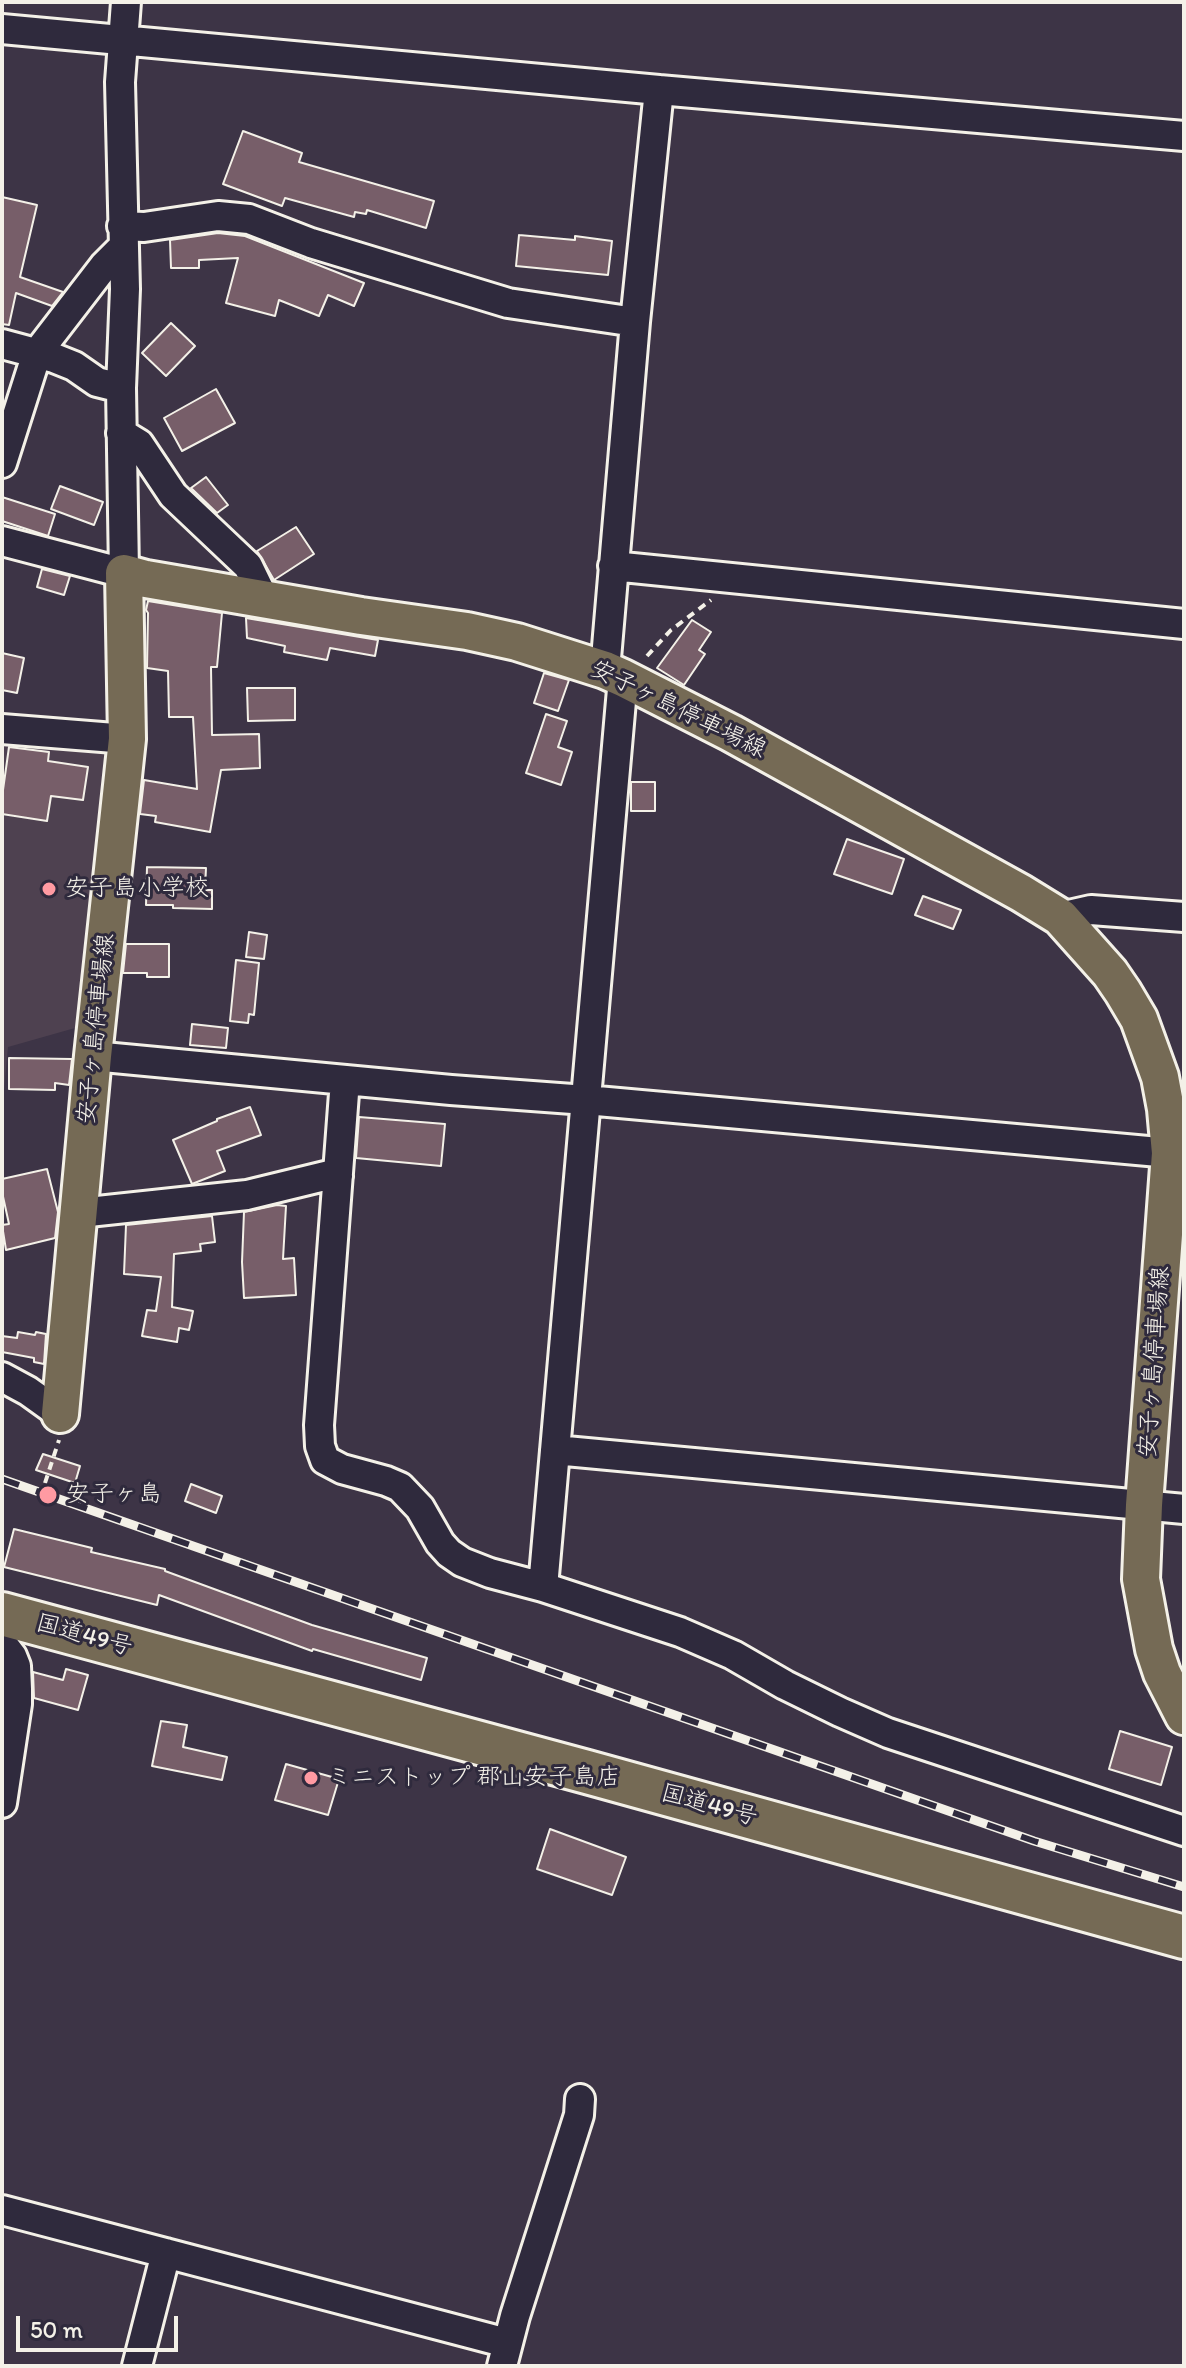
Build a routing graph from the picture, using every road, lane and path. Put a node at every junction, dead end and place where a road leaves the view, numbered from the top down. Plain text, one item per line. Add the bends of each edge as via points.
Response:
1 (126, 2) edge
2 (2, 29) edge
3 (123, 40) junction
4 (659, 90) junction
5 (1184, 136) edge
6 (123, 236) junction
7 (635, 322) junction
8 (2, 344) edge
9 (37, 353) junction
10 (121, 388) junction
11 (121, 433) junction
12 (2, 463) edge
13 (2, 541) edge
14 (613, 566) junction
15 (124, 573) junction
16 (726, 578) junction
17 (264, 599) junction
18 (1184, 624) edge
19 (625, 668) junction
20 (2, 729) edge
21 (127, 739) junction
22 (1060, 917) junction
23 (1184, 917) edge
24 (93, 1056) junction
25 (345, 1080) junction
26 (586, 1100) junction
27 (1170, 1153) junction
28 (338, 1176) junction
29 (79, 1213) junction
30 (2, 1377) edge
31 (60, 1414) junction
32 (555, 1450) junction
33 (45, 1483) dead end
34 (1144, 1505) junction
35 (1184, 1509) edge
36 (543, 1587) junction
37 (2, 1614) edge
38 (2, 1643) edge
39 (1184, 1716) edge
40 (2, 1803) edge
41 (1184, 1831) edge
42 (1184, 1937) edge
43 (580, 2099) dead end
44 (2, 2210) edge
45 (166, 2253) junction
46 (505, 2355) edge
47 (137, 2366) edge

1 - 3 street
2 - 3 street
3 - 4 street
3 - 6 street
4 - 5 street
4 - 7 street
6 - 7 street via 144,227 218,216 249,219 508,303
6 - 9 street
6 - 10 street
7 - 14 street
8 - 9 street
9 - 10 street
9 - 12 street
10 - 11 street
11 - 15 street
11 - 17 street via 139,444 173,495 248,566
13 - 15 street
14 - 16 street
14 - 19 street
15 - 17 main road, 安子ヶ島停車場線
15 - 21 main road, 安子ヶ島停車場線
16 - 18 street
16 - 19 path via 719,596
17 - 19 main road, 安子ヶ島停車場線 via 467,631
19 - 22 main road, 安子ヶ島停車場線
19 - 26 street
20 - 21 street
21 - 24 main road, 安子ヶ島停車場線
22 - 23 street via 1091,910
22 - 27 main road, 安子ヶ島停車場線 via 1110,973 1139,1019 1160,1077
24 - 25 street
24 - 29 main road, 安子ヶ島停車場線
25 - 26 street
25 - 28 street
26 - 27 street
26 - 32 street
27 - 34 main road, 安子ヶ島停車場線
28 - 29 street via 247,1195
28 - 36 street via 319,1425 325,1460 400,1487 420,1508 440,1543 462,1562
29 - 31 main road, 安子ヶ島停車場線
30 - 31 street
31 - 33 path via 61,1433
32 - 34 street
32 - 36 street
34 - 35 street
34 - 39 main road, 安子ヶ島停車場線 via 1141,1579 1147,1620 1162,1673
36 - 41 street via 680,1632 888,1733
37 - 42 highway, 国道49号
38 - 40 street via 16,1666 17,1704
43 - 46 street
44 - 45 street
45 - 46 street
45 - 47 street

